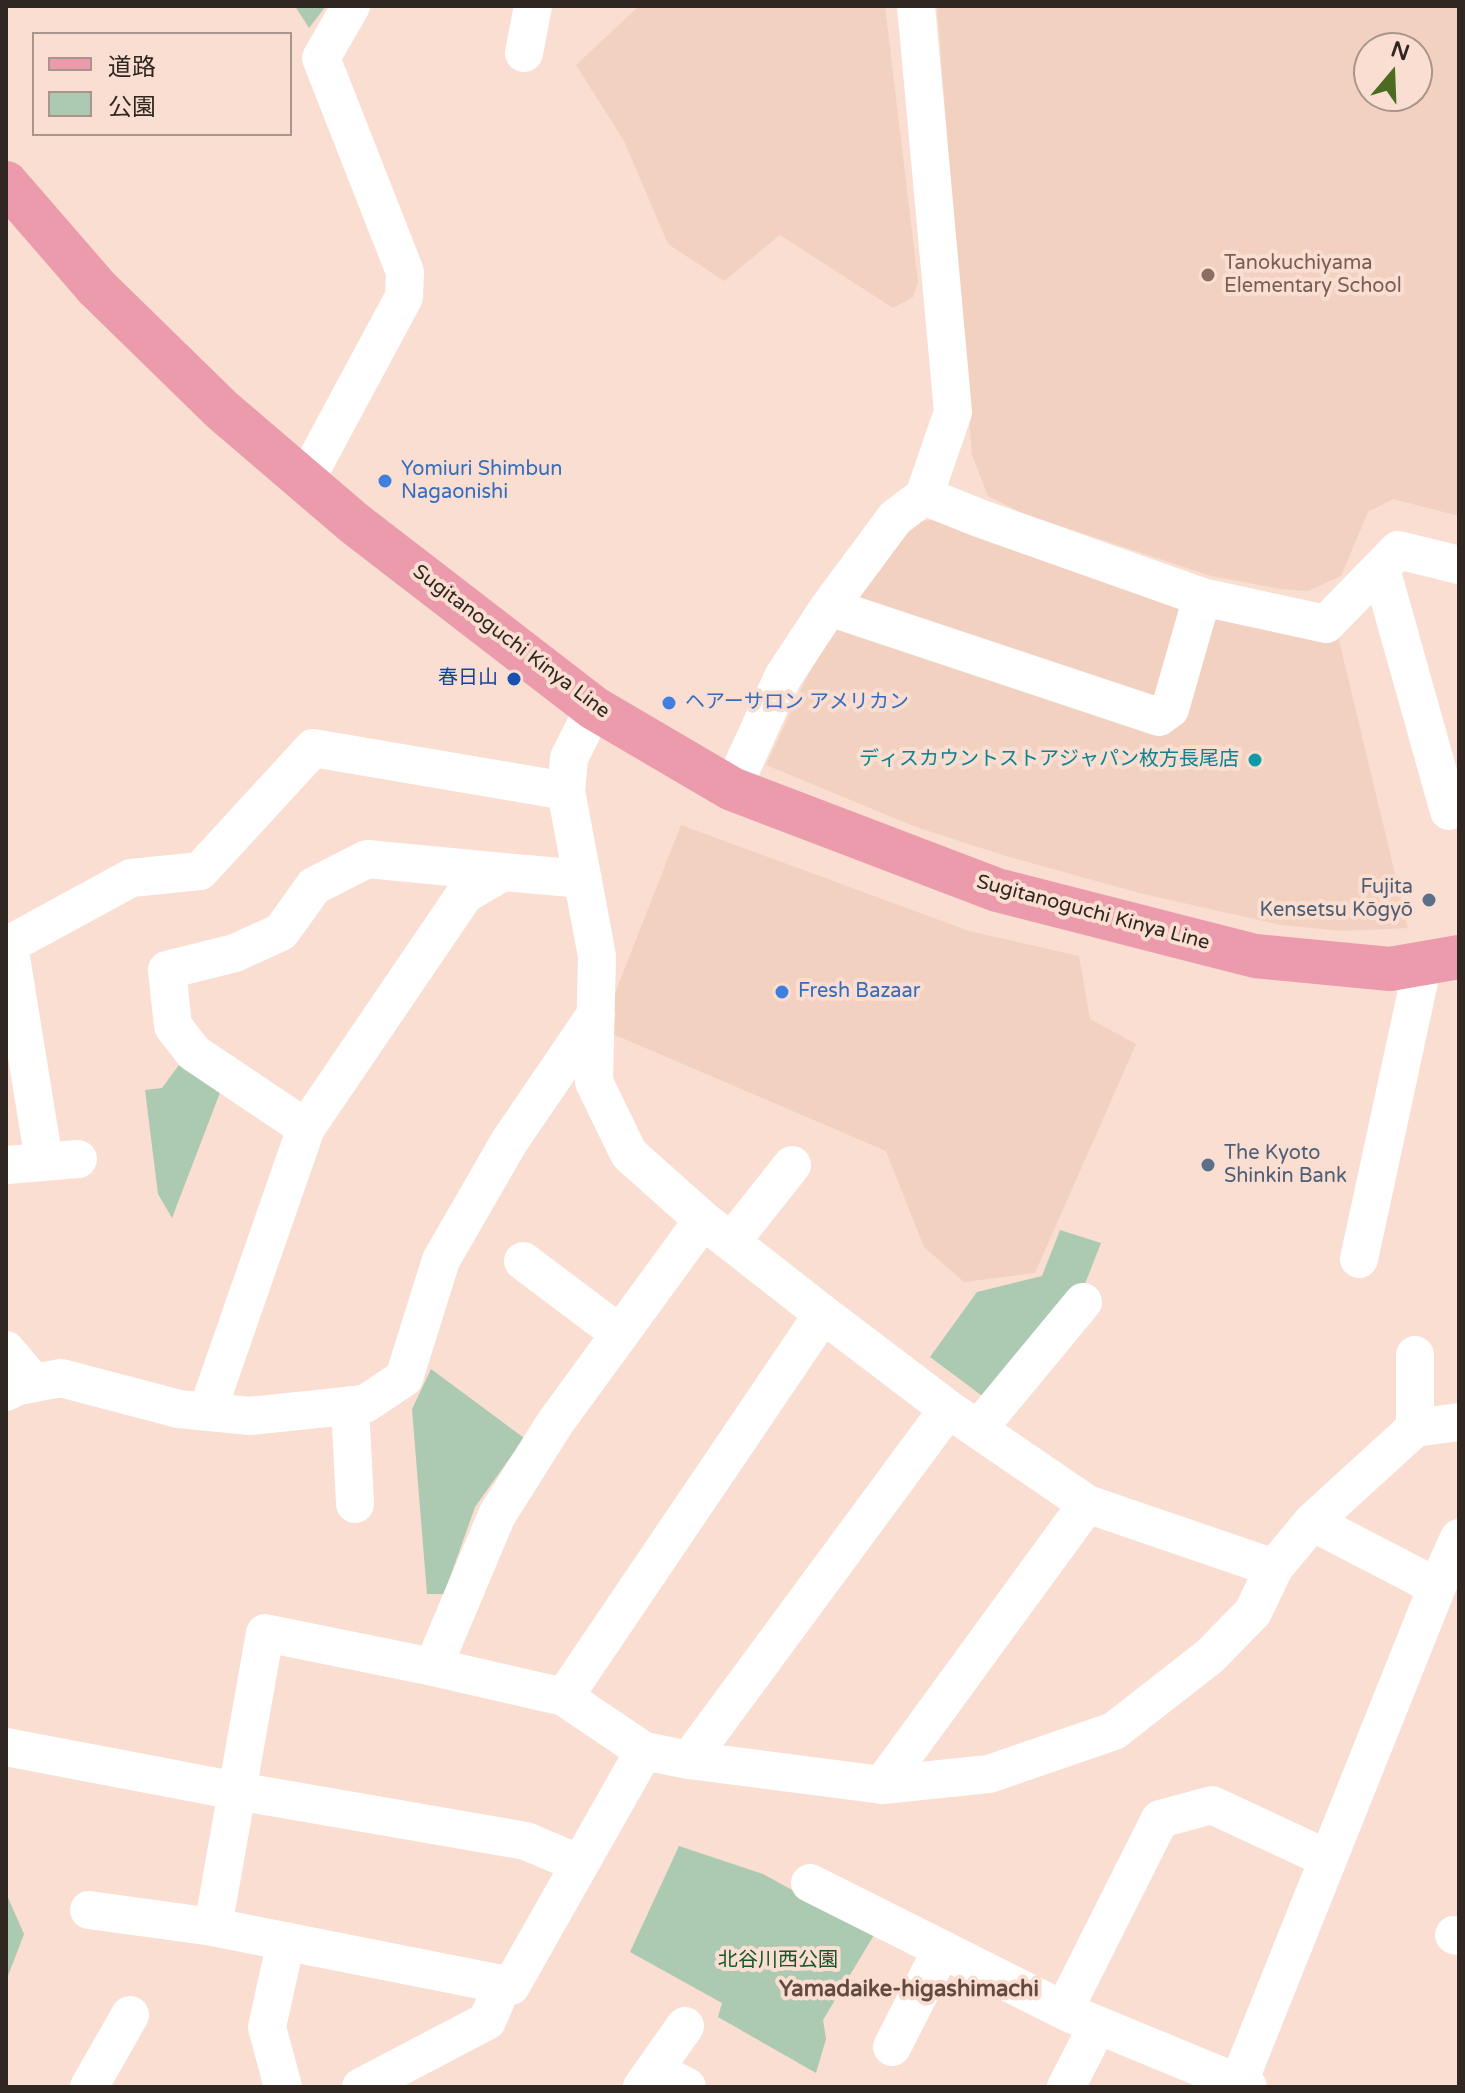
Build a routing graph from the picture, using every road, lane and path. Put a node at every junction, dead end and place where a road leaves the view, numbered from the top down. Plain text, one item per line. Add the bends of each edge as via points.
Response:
1 (351, 6) edge
2 (533, 6) edge
3 (916, 6) edge
4 (524, 53) dead end
5 (6, 183) edge
6 (305, 481) junction
7 (924, 496) junction
8 (1459, 565) edge
9 (1381, 569) junction
10 (1202, 597) junction
11 (829, 607) junction
12 (594, 708) junction
13 (732, 789) junction
14 (566, 791) junction
15 (1449, 811) dead end
16 (503, 872) junction
17 (583, 879) junction
18 (7, 946) edge
19 (1441, 960) edge
20 (596, 1014) junction
21 (306, 1128) junction
22 (7, 1165) edge
23 (792, 1165) dead end
24 (717, 1231) junction
25 (1359, 1259) dead end
26 (523, 1261) dead end
27 (1083, 1302) dead end
28 (823, 1314) junction
29 (620, 1334) junction
30 (6, 1350) edge
31 (1415, 1355) dead end
32 (20, 1387) edge
33 (350, 1405) junction
34 (207, 1412) junction
35 (963, 1419) junction
36 (1459, 1422) edge
37 (1415, 1428) junction
38 (355, 1504) dead end
39 (1087, 1504) junction
40 (1312, 1522) junction
41 (1459, 1538) edge
42 (1274, 1568) junction
43 (1437, 1587) junction
44 (433, 1667) junction
45 (564, 1697) junction
46 (6, 1747) edge
47 (644, 1751) junction
48 (689, 1760) junction
49 (882, 1785) junction
50 (237, 1791) junction
51 (1328, 1859) junction
52 (580, 1864) junction
53 (810, 1883) dead end
54 (89, 1910) dead end
55 (213, 1927) junction
56 (286, 1941) junction
57 (942, 1949) junction
58 (503, 1984) junction
59 (130, 2015) dead end
60 (1081, 2018) junction
61 (685, 2026) dead end
62 (892, 2047) dead end
63 (648, 2078) edge
64 (1243, 2086) edge
65 (89, 2087) edge
66 (283, 2087) edge
67 (361, 2087) edge
68 (687, 2087) edge
69 (1066, 2087) edge

1 - 6 street via 321,58 405,272 404,297
2 - 4 street
3 - 7 street via 953,412
5 - 6 main road, Sugitanoguchi Kinya Line via 97,288 222,410
6 - 12 main road, Sugitanoguchi Kinya Line
7 - 10 street
7 - 11 street via 895,518
8 - 9 street via 1398,550
9 - 10 street via 1326,624
9 - 15 street
10 - 11 street via 1170,709 1159,717
11 - 13 street via 783,677
12 - 13 main road, Sugitanoguchi Kinya Line
12 - 14 street via 569,758
13 - 19 main road, Sugitanoguchi Kinya Line via 997,890 1255,956 1390,969
14 - 17 street
14 - 18 street via 313,748 200,871 131,878
16 - 17 street
16 - 21 street via 465,894
16 - 21 street via 367,859 314,886 281,932 235,953 167,970 173,1026 194,1053
17 - 20 street via 597,956
18 - 22 street via 61,1160
19 - 25 street
20 - 24 street via 594,1082 629,1154
20 - 33 street via 509,1142 441,1260 404,1378 365,1404
21 - 34 street
23 - 24 street
24 - 28 street
24 - 29 street
26 - 29 street
27 - 35 street
28 - 35 street
28 - 45 street
29 - 44 street via 497,1515
30 - 32 street
31 - 37 street
32 - 34 street via 61,1378
33 - 34 street via 250,1416
33 - 38 street
35 - 39 street
35 - 48 street
36 - 37 street
37 - 40 street
39 - 42 street
39 - 49 street
40 - 42 street
40 - 43 street
41 - 43 street
42 - 49 street via 1253,1612 1210,1656 1114,1731 989,1774
43 - 51 street
44 - 45 street
44 - 50 street via 265,1633
45 - 47 street
46 - 50 street
47 - 48 street
47 - 52 street
48 - 49 street
50 - 52 street via 526,1841
50 - 55 street
51 - 60 street via 1212,1805 1160,1819
51 - 64 street
52 - 58 street via 511,1986
53 - 57 street
54 - 55 street
55 - 56 street
56 - 58 street
56 - 66 street via 267,2027
57 - 60 street
57 - 62 street
58 - 67 street via 487,2021
59 - 65 street
60 - 64 street
60 - 69 street
61 - 63 street
63 - 68 street

